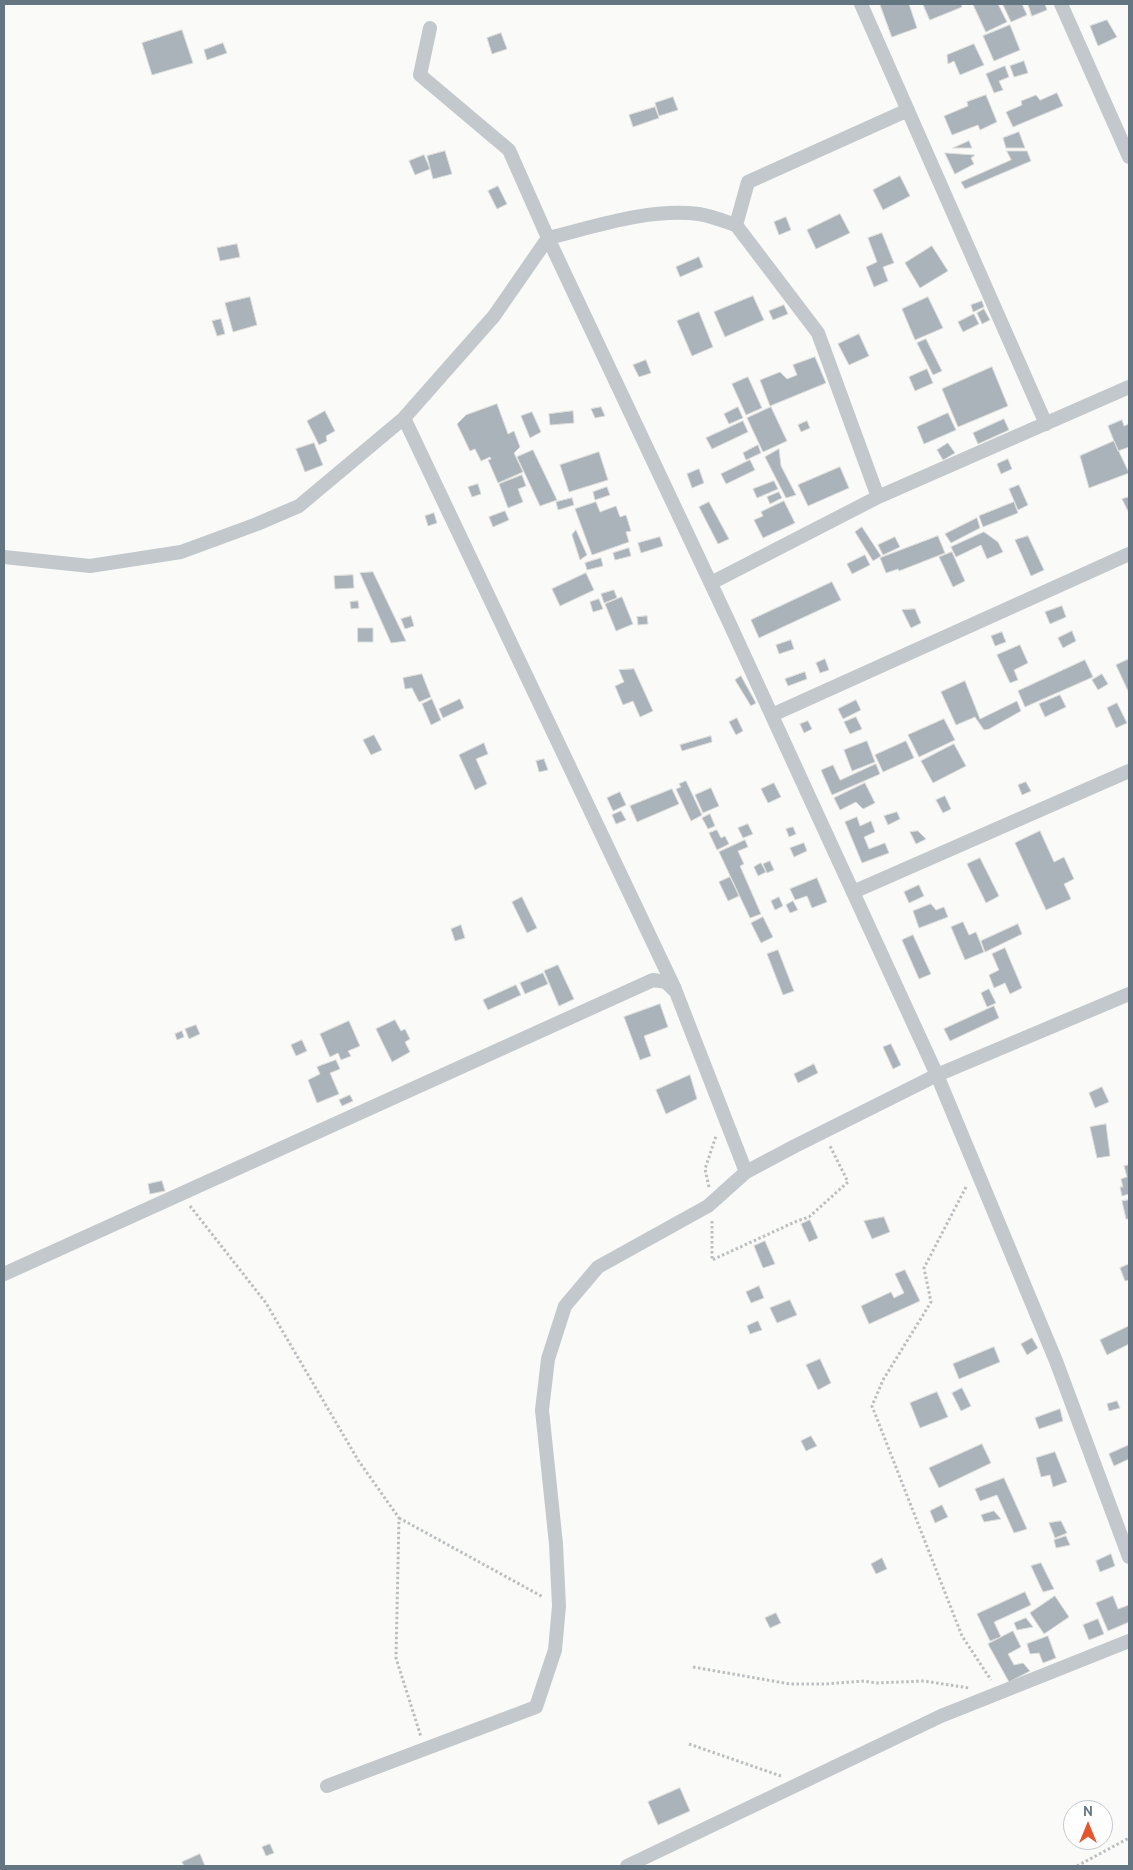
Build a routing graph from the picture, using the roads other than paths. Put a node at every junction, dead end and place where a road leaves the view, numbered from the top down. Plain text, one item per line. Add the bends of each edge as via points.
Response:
1 (861, 4) edge
2 (1061, 4) edge
3 (430, 28) dead end
4 (908, 110) junction
5 (1129, 158) edge
6 (736, 225) junction
7 (548, 238) junction
8 (1129, 387) edge
9 (404, 418) junction
10 (1046, 424) junction
11 (878, 497) junction
12 (1129, 554) edge
13 (4, 557) edge
14 (711, 583) junction
15 (772, 715) junction
16 (1129, 771) edge
17 (853, 892) junction
18 (676, 992) junction
19 (1129, 994) edge
20 (937, 1075) junction
21 (746, 1172) junction
22 (4, 1274) edge
23 (1128, 1552) edge
24 (1129, 1641) edge
25 (327, 1786) dead end
26 (627, 1866) edge

1 - 4 street
2 - 5 street
3 - 7 street via 420,75 509,150
4 - 6 street via 748,182
4 - 10 street
6 - 7 street via 700,214 668,213
6 - 11 street via 818,333
7 - 9 street via 494,316
7 - 14 street
8 - 10 street
9 - 13 street via 299,506 181,552 90,566
9 - 18 street
10 - 11 street
11 - 14 street
12 - 15 street
14 - 15 street
15 - 17 street
16 - 17 street
17 - 20 street
18 - 21 street
18 - 22 street via 666,982 653,980
19 - 20 street
20 - 21 street
20 - 23 street via 1056,1361
21 - 25 street via 712,1202 598,1267 565,1306 548,1359 542,1410 559,1606 555,1650 536,1707
24 - 26 street via 941,1716

